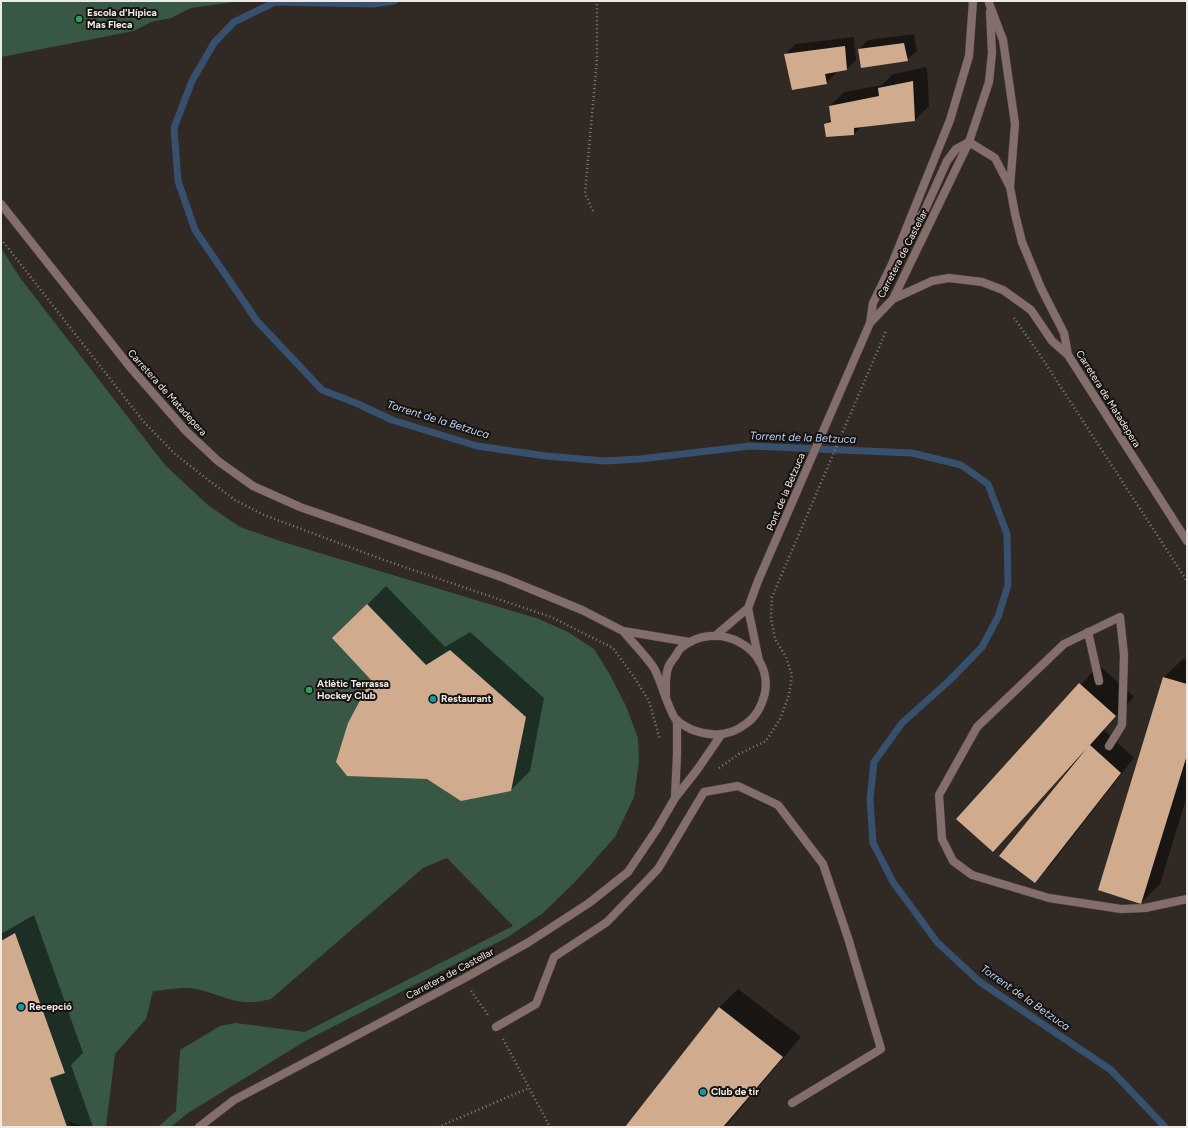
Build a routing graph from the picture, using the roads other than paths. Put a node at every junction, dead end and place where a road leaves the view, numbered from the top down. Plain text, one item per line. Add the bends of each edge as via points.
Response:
1 (973, 1) edge
2 (989, 2) edge
3 (969, 142) junction
4 (1010, 187) junction
5 (1, 204) edge
6 (903, 237) junction
7 (893, 299) junction
8 (870, 323) junction
9 (1068, 354) junction
10 (1187, 541) edge
11 (748, 608) junction
12 (624, 631) junction
13 (1088, 632) junction
14 (715, 636) junction
15 (689, 642) junction
16 (759, 661) junction
17 (1099, 681) dead end
18 (666, 695) junction
19 (676, 720) junction
20 (721, 735) junction
21 (1109, 746) dead end
22 (675, 798) junction
23 (1187, 899) edge
24 (496, 1027) road end
25 (792, 1103) dead end
26 (198, 1127) edge

1 - 6 street, Carretera de Castellar via 969,56 960,88 942,145
2 - 3 street, Carretera de Castellar via 992,53 989,82
2 - 4 street, Carretera de Matadepera via 1003,40 1015,124
3 - 4 street via 995,158
3 - 6 street via 956,149 947,161 924,212
3 - 7 street, Carretera de Castellar
4 - 9 street, Carretera de Matadepera via 1022,242 1041,288 1064,333
5 - 12 street, Carretera de Matadepera via 130,368 186,431 218,461 253,486 300,508 504,578 582,610
6 - 8 street, Carretera de Castellar via 873,304
7 - 8 street, Carretera de Castellar
7 - 9 street via 932,281 949,278 982,282 1003,290 1031,310 1052,341
8 - 11 street, Pont de la Betzuca
9 - 10 street, Carretera de Matadepera
11 - 14 street
11 - 16 street
12 - 15 street
12 - 18 street via 654,669
13 - 17 street
13 - 21 street via 1120,617 1124,655 1122,725
13 - 23 street via 1064,644 977,727 939,795 942,839 953,861 972,875 1049,898 1122,909 1145,908
14 - 15 street via 705,636
14 - 16 street via 721,635 737,640 752,651
15 - 18 street via 680,649 668,666
16 - 20 street via 766,684 763,703 754,718 739,730
18 - 19 street
19 - 20 street via 703,733
19 - 22 street, Carretera de Castellar
20 - 22 street, Carretera de Castellar
22 - 26 street, Carretera de Castellar via 628,872 589,903 536,938 463,979 234,1100
24 - 25 street via 536,1004 554,957 608,922 658,870 704,792 738,786 778,805 823,864 881,1049

